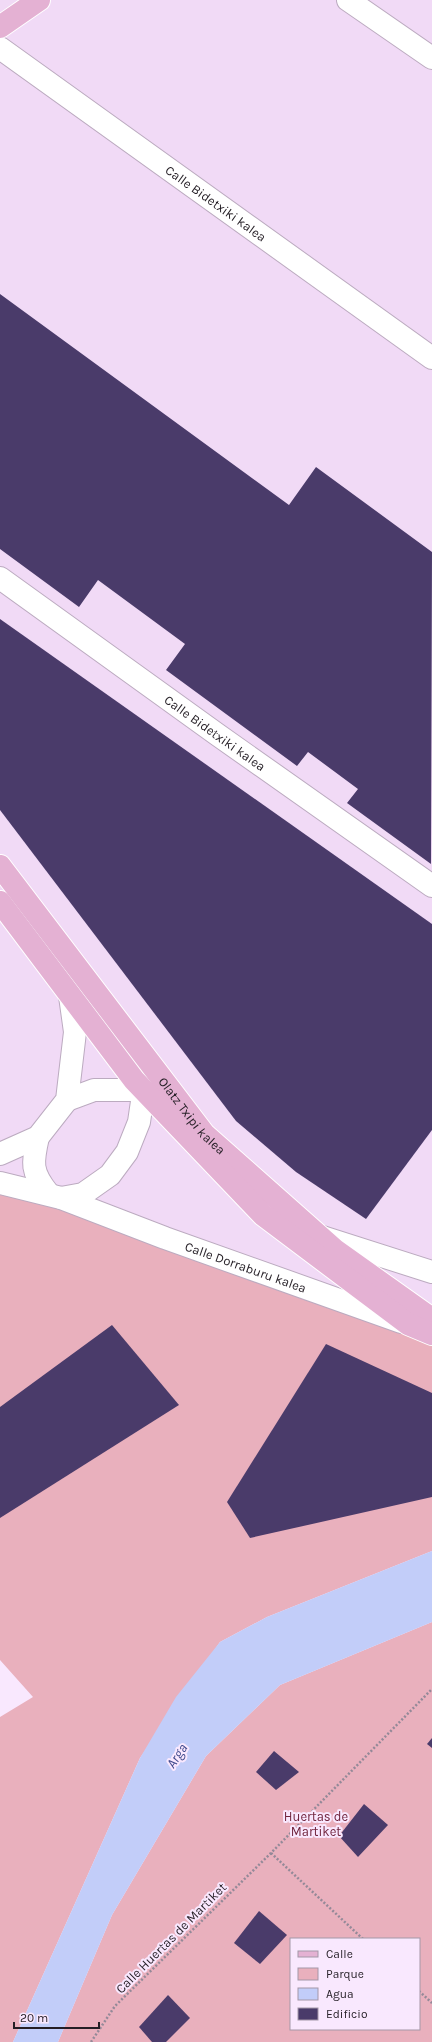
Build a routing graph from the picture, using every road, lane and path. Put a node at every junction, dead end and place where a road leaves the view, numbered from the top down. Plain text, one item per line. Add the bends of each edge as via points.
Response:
1 (39, 0) edge
2 (348, 0) edge
3 (0, 27) edge
4 (0, 48) edge
5 (432, 58) edge
6 (432, 358) edge
7 (0, 578) edge
8 (0, 866) edge
9 (432, 886) edge
10 (0, 902) edge
11 (70, 996) junction
12 (148, 1061) junction
13 (144, 1090) junction
14 (67, 1100) junction
15 (185, 1110) junction
16 (38, 1137) junction
17 (0, 1154) edge
18 (0, 1183) edge
19 (55, 1195) junction
20 (319, 1236) junction
21 (382, 1255) junction
22 (432, 1272) edge
23 (385, 1285) junction
24 (432, 1319) edge
25 (408, 1324) junction
26 (432, 1334) edge
27 (432, 1689) edge
28 (271, 1853) junction
29 (362, 1938) edge
30 (420, 1992) edge
31 (432, 2003) edge
32 (91, 2042) edge

1 - 3 main road
2 - 5 street
4 - 6 street, Calle Bidetxiki kalea
7 - 9 street, Calle Bidetxiki kalea
8 - 12 main road, Olatz Txipi kalea
10 - 11 main road, Olatz Txipi kalea
11 - 13 main road, Olatz Txipi kalea
11 - 14 street via 75,1032
12 - 13 street, Calle Dorraburu kalea
12 - 15 main road, Olatz Txipi kalea
13 - 14 street via 94,1090
13 - 15 street
13 - 19 street, Calle Dorraburu kalea via 139,1122 127,1152 110,1175 83,1194
13 - 25 main road, Olatz Txipi kalea via 263,1215
14 - 16 street
15 - 20 main road, Olatz Txipi kalea via 204,1134
16 - 17 street
16 - 19 street via 32,1161 38,1180
18 - 19 street, Calle Dorraburu kalea
19 - 25 street, Calle Dorraburu kalea via 165,1238
20 - 21 street
20 - 23 main road, Olatz Txipi kalea
21 - 22 street
21 - 23 street via 373,1265
23 - 24 main road, Olatz Txipi kalea
25 - 26 main road, Calle Dorraburu kalea
27 - 28 path, Calle Huertas de Martiket
28 - 29 path
28 - 32 path, Calle Huertas de Martiket via 116,2006
30 - 31 path

